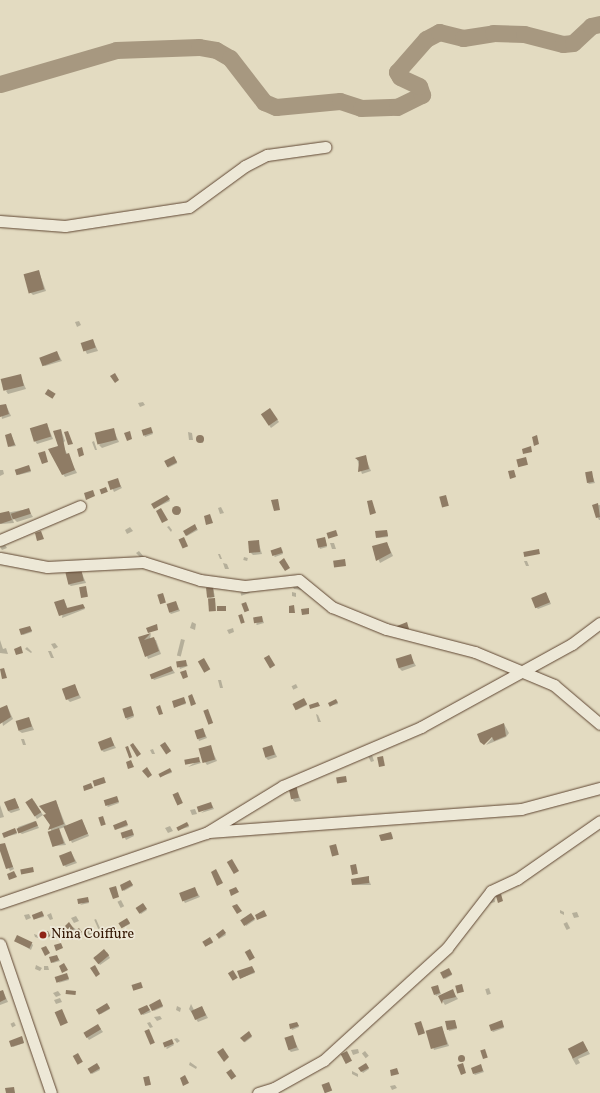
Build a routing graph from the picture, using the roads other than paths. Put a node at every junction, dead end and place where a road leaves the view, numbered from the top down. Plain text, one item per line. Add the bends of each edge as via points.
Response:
1 (325, 147) dead end
2 (0, 221) edge
3 (80, 506) dead end
4 (0, 540) edge
5 (0, 558) edge
6 (600, 623) edge
7 (524, 671) junction
8 (600, 724) edge
9 (600, 788) edge
10 (600, 821) edge
11 (206, 833) junction
12 (0, 903) edge
13 (0, 944) edge
14 (52, 1093) edge
15 (258, 1093) edge

1 - 2 street via 267,155 245,166 189,207 65,226
3 - 4 street
5 - 7 street via 48,567 143,562 200,580 246,586 299,580 332,607 386,629 475,652
6 - 7 street
7 - 8 street via 554,685
7 - 11 street via 420,727 283,786
9 - 11 street via 521,809
10 - 15 street via 517,879 491,891 447,948 324,1060 274,1088
11 - 12 street
13 - 14 street

